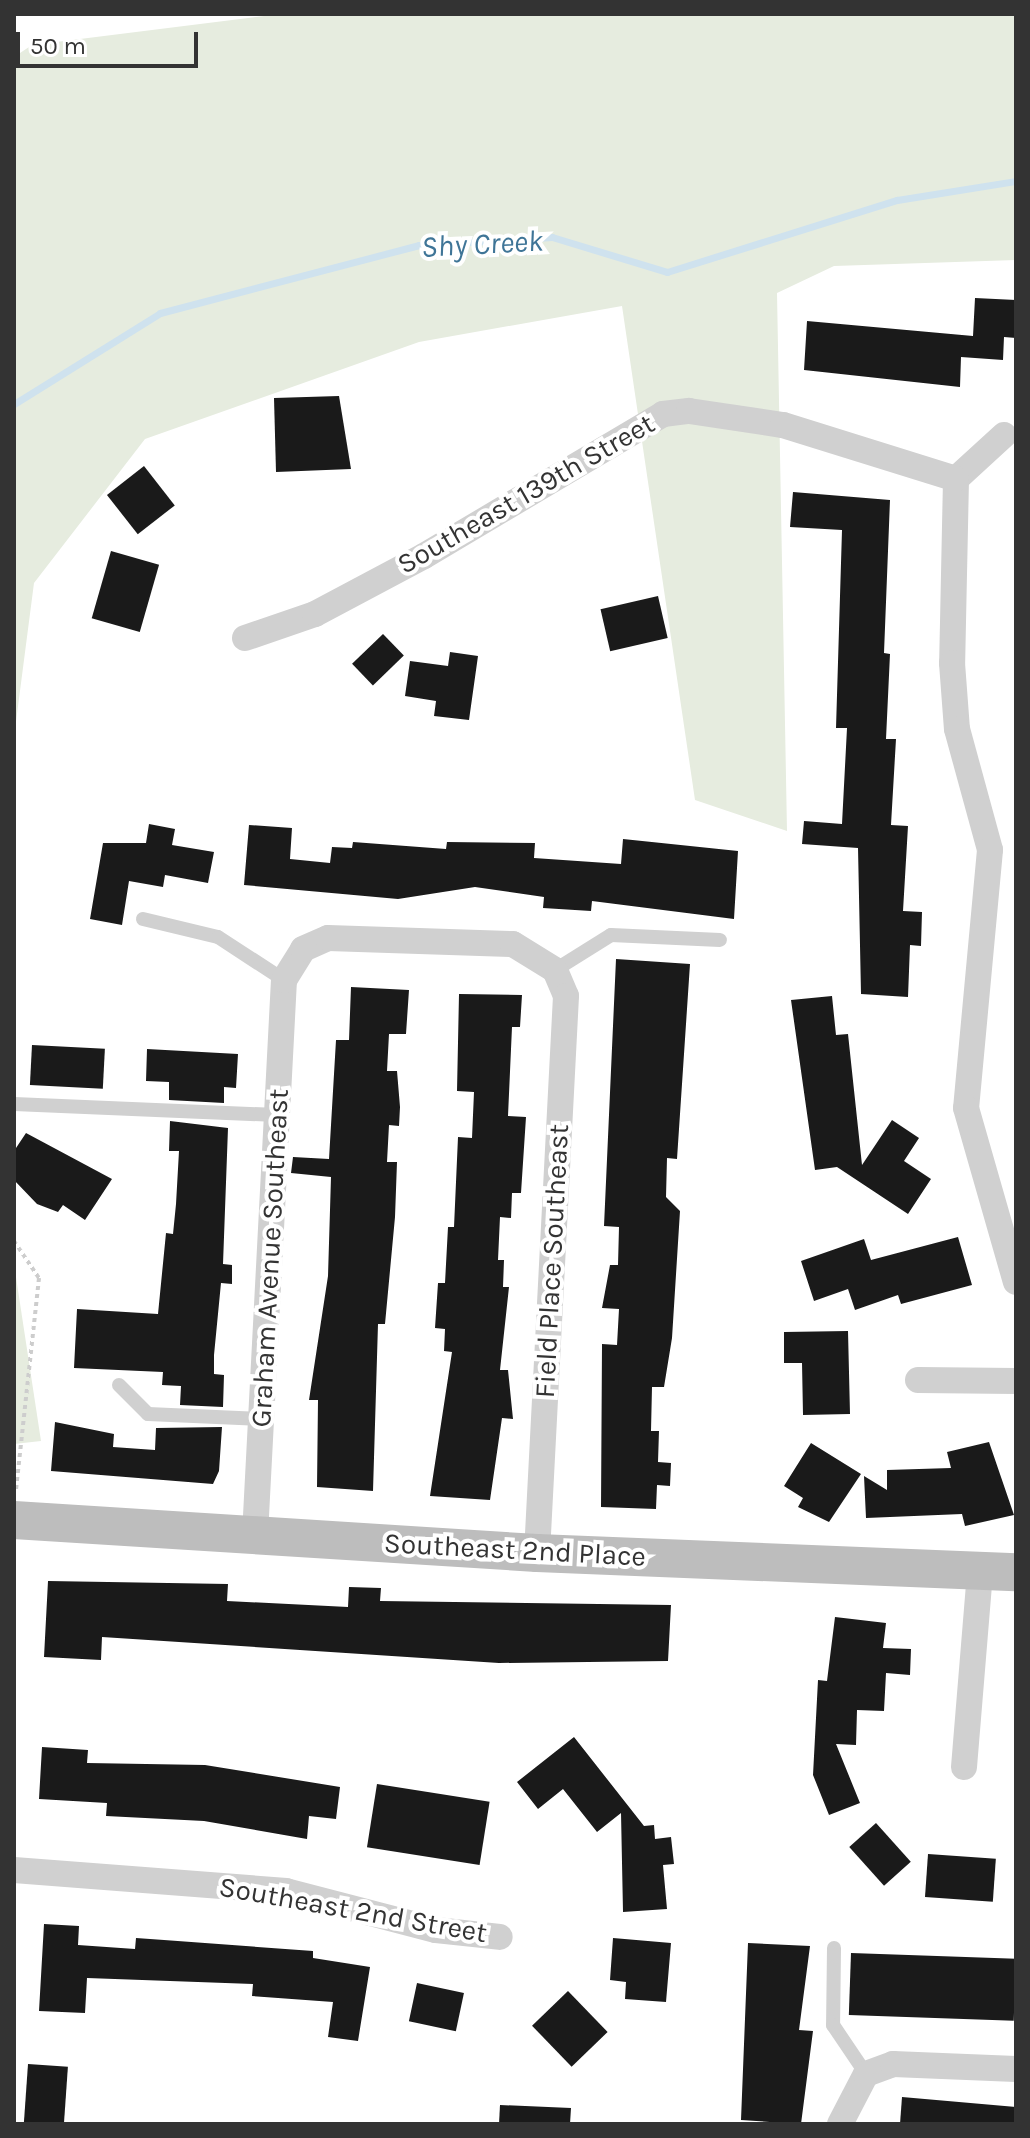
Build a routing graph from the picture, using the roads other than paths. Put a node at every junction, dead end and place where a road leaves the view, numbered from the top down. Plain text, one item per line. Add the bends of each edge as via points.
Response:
1 (1004, 435) dead end
2 (956, 479) junction
3 (245, 638) dead end
4 (143, 919) dead end
5 (720, 940) dead end
6 (555, 970) junction
7 (284, 980) junction
8 (14, 1104) edge
9 (277, 1115) junction
10 (1016, 1282) edge
11 (918, 1380) dead end
12 (1016, 1381) edge
13 (119, 1385) dead end
14 (261, 1419) junction
15 (15, 1520) edge
16 (255, 1535) junction
17 (537, 1553) junction
18 (998, 1571) edge
19 (964, 1767) dead end
20 (14, 1870) edge
21 (500, 1937) dead end
22 (834, 1948) dead end
23 (1016, 2069) edge
24 (866, 2074) junction
25 (840, 2124) edge

1 - 2 street
2 - 3 street, Southeast 139th Street via 783,425 689,411 663,414 424,556 315,614
2 - 10 street via 953,699 990,850 966,1108
4 - 7 lane via 218,937
5 - 6 lane via 611,935
6 - 7 street via 513,944 328,938 303,949
6 - 17 street, Field Place Southeast via 566,996
7 - 9 street, Graham Avenue Southeast
8 - 9 lane
9 - 14 street, Graham Avenue Southeast
11 - 12 street
13 - 14 lane via 148,1414
14 - 16 street, Graham Avenue Southeast
15 - 16 street, Southeast 2nd Place
16 - 17 street, Southeast 2nd Place
17 - 18 street, Southeast 2nd Place
18 - 19 street
20 - 21 street, Southeast 2nd Street via 286,1891 436,1930
22 - 24 lane via 833,2025
23 - 24 street via 893,2064
24 - 25 street

